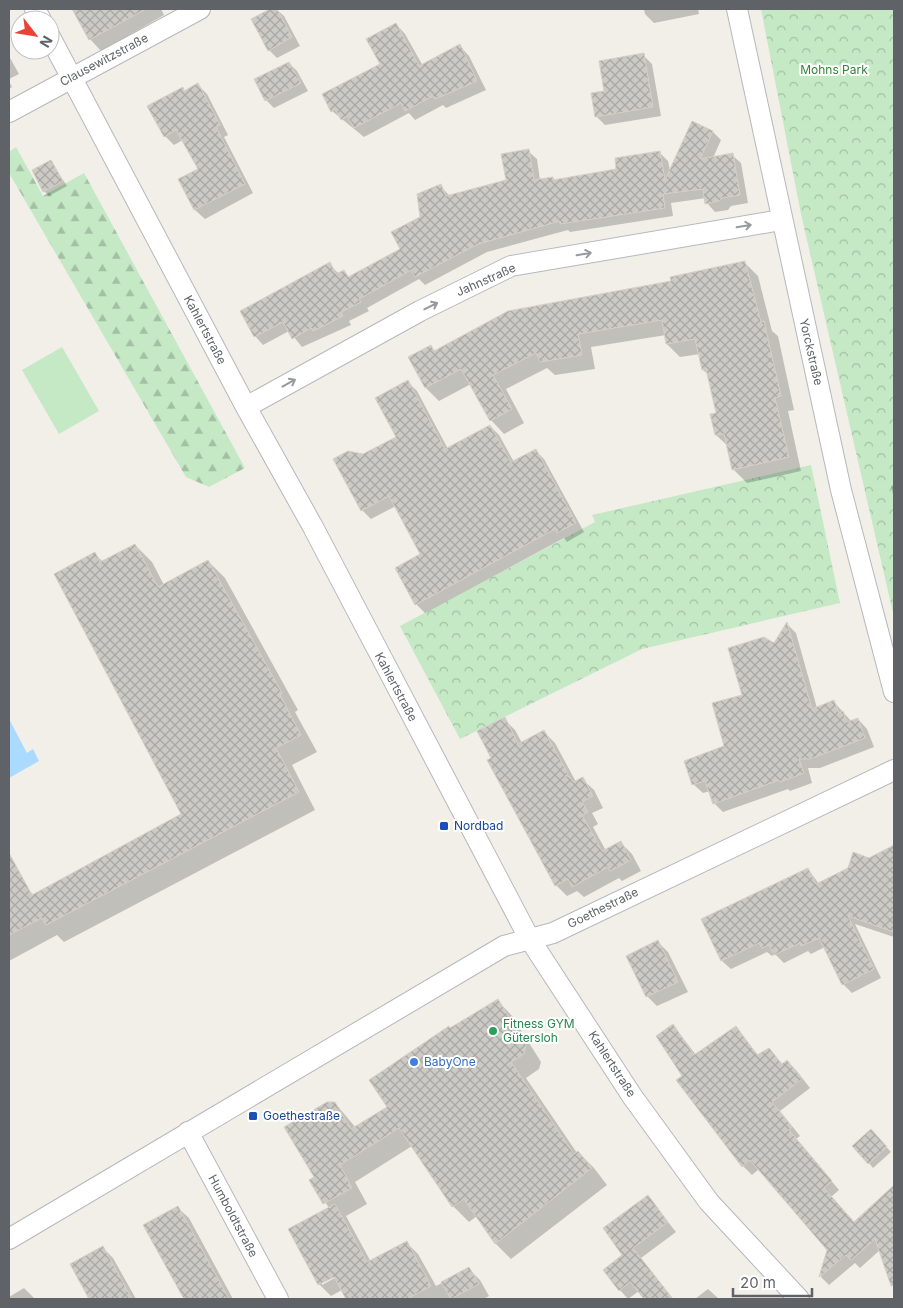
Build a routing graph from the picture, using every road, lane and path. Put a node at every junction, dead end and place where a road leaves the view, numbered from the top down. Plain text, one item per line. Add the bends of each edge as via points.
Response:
1 (200, 9) edge
2 (737, 9) edge
3 (60, 55) edge
4 (72, 76) junction
5 (9, 112) edge
6 (781, 220) junction
7 (246, 407) junction
8 (894, 692) edge
9 (894, 770) edge
10 (529, 938) junction
11 (188, 1132) junction
12 (9, 1239) edge
13 (278, 1299) edge
14 (799, 1299) edge

1 - 4 street, Clausewitzstraße
2 - 6 street, Yorckstraße
3 - 4 street, Kahlertstraße
4 - 5 street, Clausewitzstraße
4 - 7 street, Kahlertstraße
7 -> 6 street, Jahnstraße via 420,311 511,266
6 - 8 street, Yorckstraße via 842,490
7 - 10 street, Kahlertstraße via 313,527
9 - 10 street, Goethestraße via 553,933
10 - 11 street, Goethestraße via 504,946
10 - 14 street, Kahlertstraße via 632,1096 709,1202
11 - 12 street, Goethestraße
11 - 13 street, Humboldtstraße

